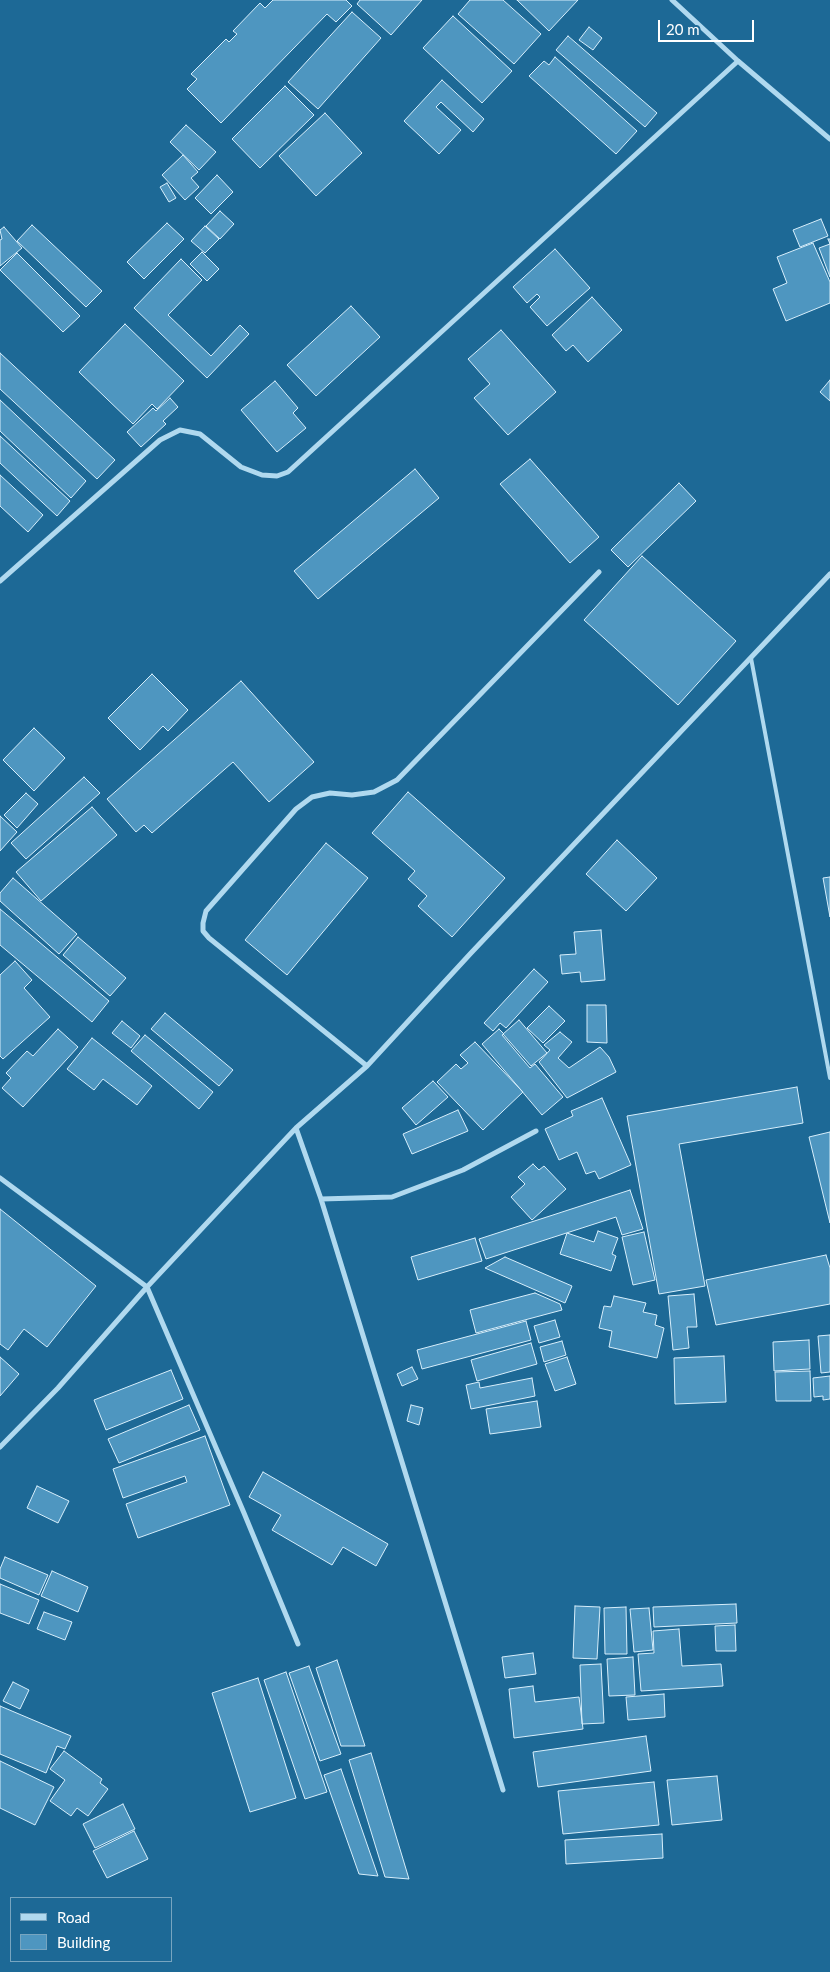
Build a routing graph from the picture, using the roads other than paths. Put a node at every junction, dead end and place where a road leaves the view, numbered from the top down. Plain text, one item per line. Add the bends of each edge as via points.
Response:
1 (672, 0) edge
2 (738, 61) junction
3 (830, 139) edge
4 (598, 572) dead end
5 (830, 574) edge
6 (0, 581) edge
7 (750, 658) junction
8 (367, 1066) junction
9 (830, 1078) edge
10 (296, 1128) junction
11 (536, 1131) dead end
12 (0, 1178) edge
13 (321, 1199) junction
14 (147, 1287) junction
15 (0, 1447) edge
16 (298, 1644) dead end
17 (503, 1790) dead end

1 - 2 street
2 - 3 street
2 - 6 street via 288,472 277,476 262,475 242,467 200,434 180,430 160,440
4 - 8 street via 396,780 374,792 330,793 312,797 296,809 206,911 203,931 209,938
5 - 7 street
7 - 8 street
7 - 9 lane
8 - 10 street
10 - 13 street
10 - 14 street
11 - 13 street via 463,1170 392,1197
12 - 14 street
13 - 17 street
14 - 15 street via 58,1388
14 - 16 street

